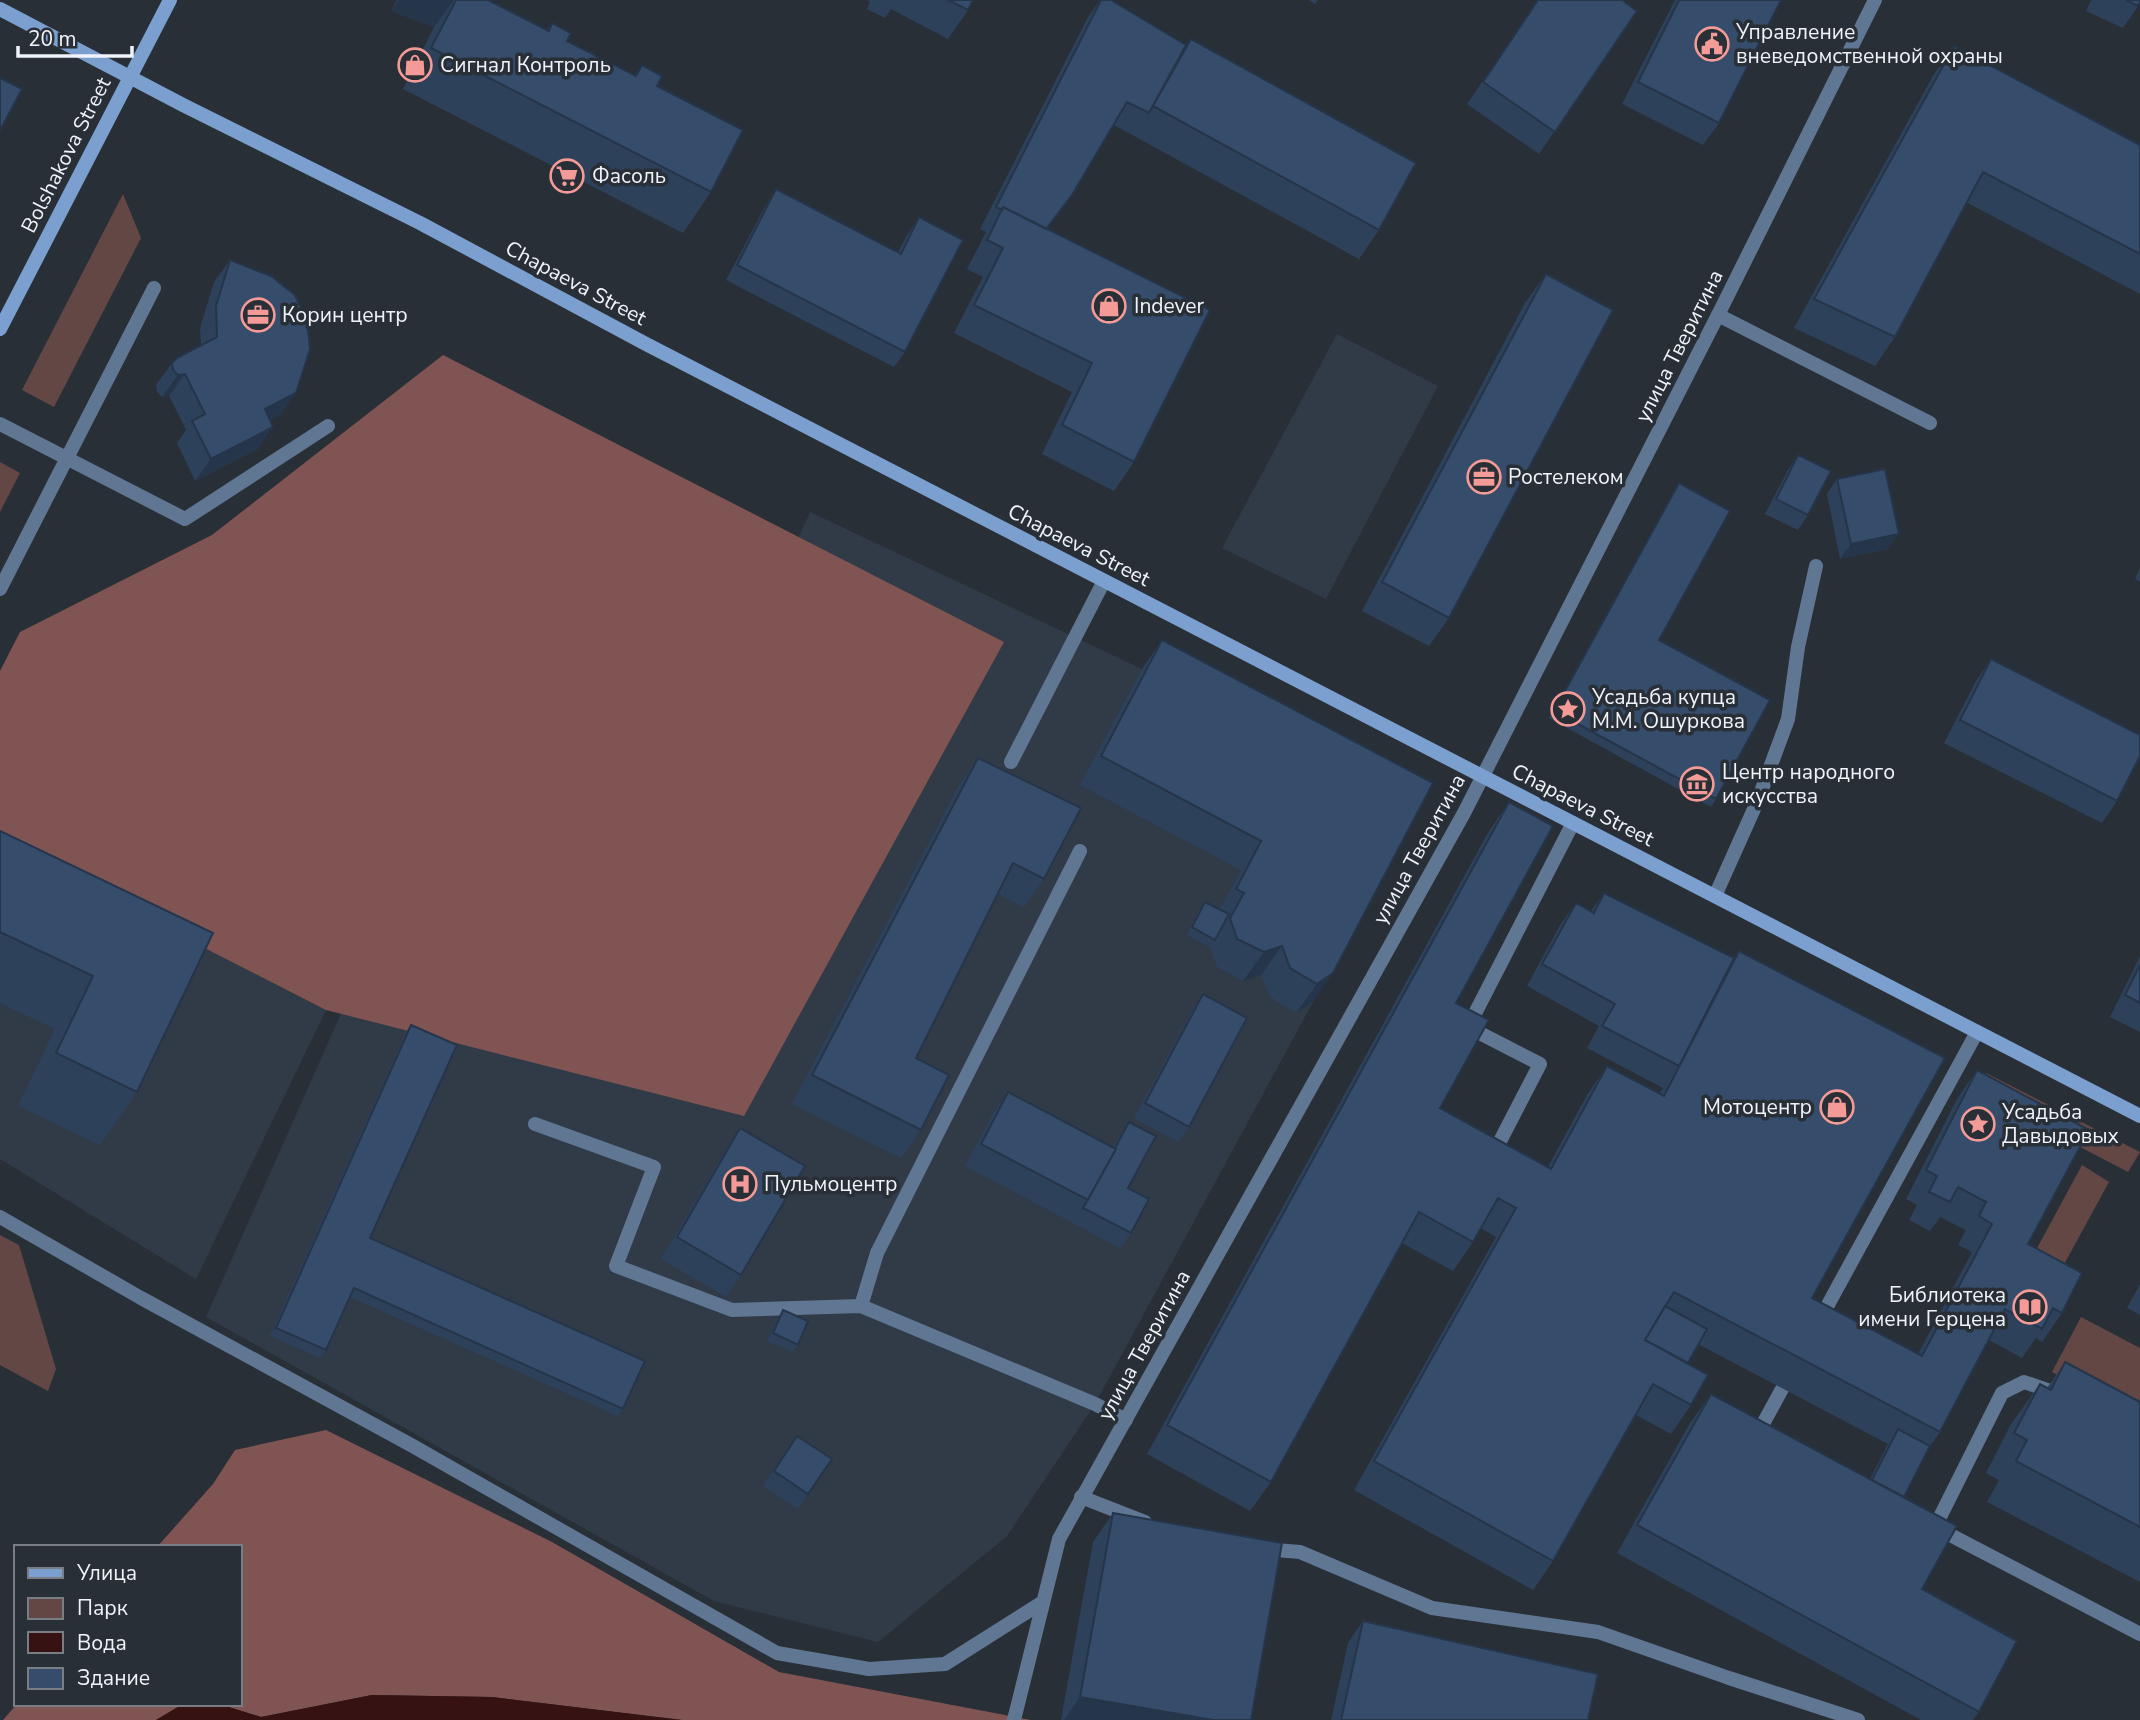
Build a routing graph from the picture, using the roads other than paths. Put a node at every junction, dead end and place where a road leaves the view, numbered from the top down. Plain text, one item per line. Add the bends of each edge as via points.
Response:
1 (170, 0) edge
2 (1875, 0) edge
3 (0, 9) edge
4 (130, 78) junction
5 (154, 288) dead end
6 (1718, 316) junction
7 (0, 329) edge
8 (1930, 423) dead end
9 (0, 424) edge
10 (328, 426) dead end
11 (68, 458) junction
12 (1816, 566) dead end
13 (1104, 581) junction
14 (0, 589) edge
15 (1011, 762) dead end
16 (1483, 777) junction
17 (1573, 823) junction
18 (1080, 851) edge
19 (1715, 896) junction
20 (1977, 1032) junction
21 (2140, 1116) edge
22 (535, 1124) dead end
23 (1497, 1147) edge
24 (0, 1217) edge
25 (861, 1306) junction
26 (1810, 1336) edge
27 (1782, 1389) dead end
28 (2057, 1393) edge
29 (1126, 1420) junction
30 (1764, 1422) edge
31 (1081, 1497) junction
32 (1164, 1530) edge
33 (1251, 1549) edge
34 (1043, 1602) junction
35 (2140, 1634) edge
36 (1014, 1720) edge
37 (1858, 1720) edge

1 - 4 main road, Bolshakova Street
2 - 6 street, улица Тверитина
3 - 4 main road, Chapaeva Street
4 - 7 main road, Bolshakova Street
4 - 13 main road, Chapaeva Street via 419,223
5 - 11 street
6 - 8 street
6 - 16 street, улица Тверитина
9 - 11 street
10 - 11 street via 185,519
11 - 14 street
12 - 19 street via 1788,719
13 - 15 street
13 - 16 main road, Chapaeva Street
16 - 17 main road, Chapaeva Street
16 - 29 street, улица Тверитина
17 - 19 main road, Chapaeva Street
17 - 23 street via 1468,1027 1540,1064
18 - 25 street via 877,1253
19 - 20 main road, Chapaeva Street
20 - 21 main road, Chapaeva Street
20 - 26 street
22 - 25 street via 653,1167 616,1266 732,1310
24 - 34 street via 777,1653 869,1669 945,1664
25 - 29 street
27 - 30 street
28 - 35 street via 2024,1382 2002,1393 1935,1527
29 - 31 street, улица Тверитина
31 - 32 street
31 - 34 street, улица Тверитина via 1059,1539
33 - 37 street via 1300,1552 1432,1608 1598,1632
34 - 36 street, улица Тверитина

